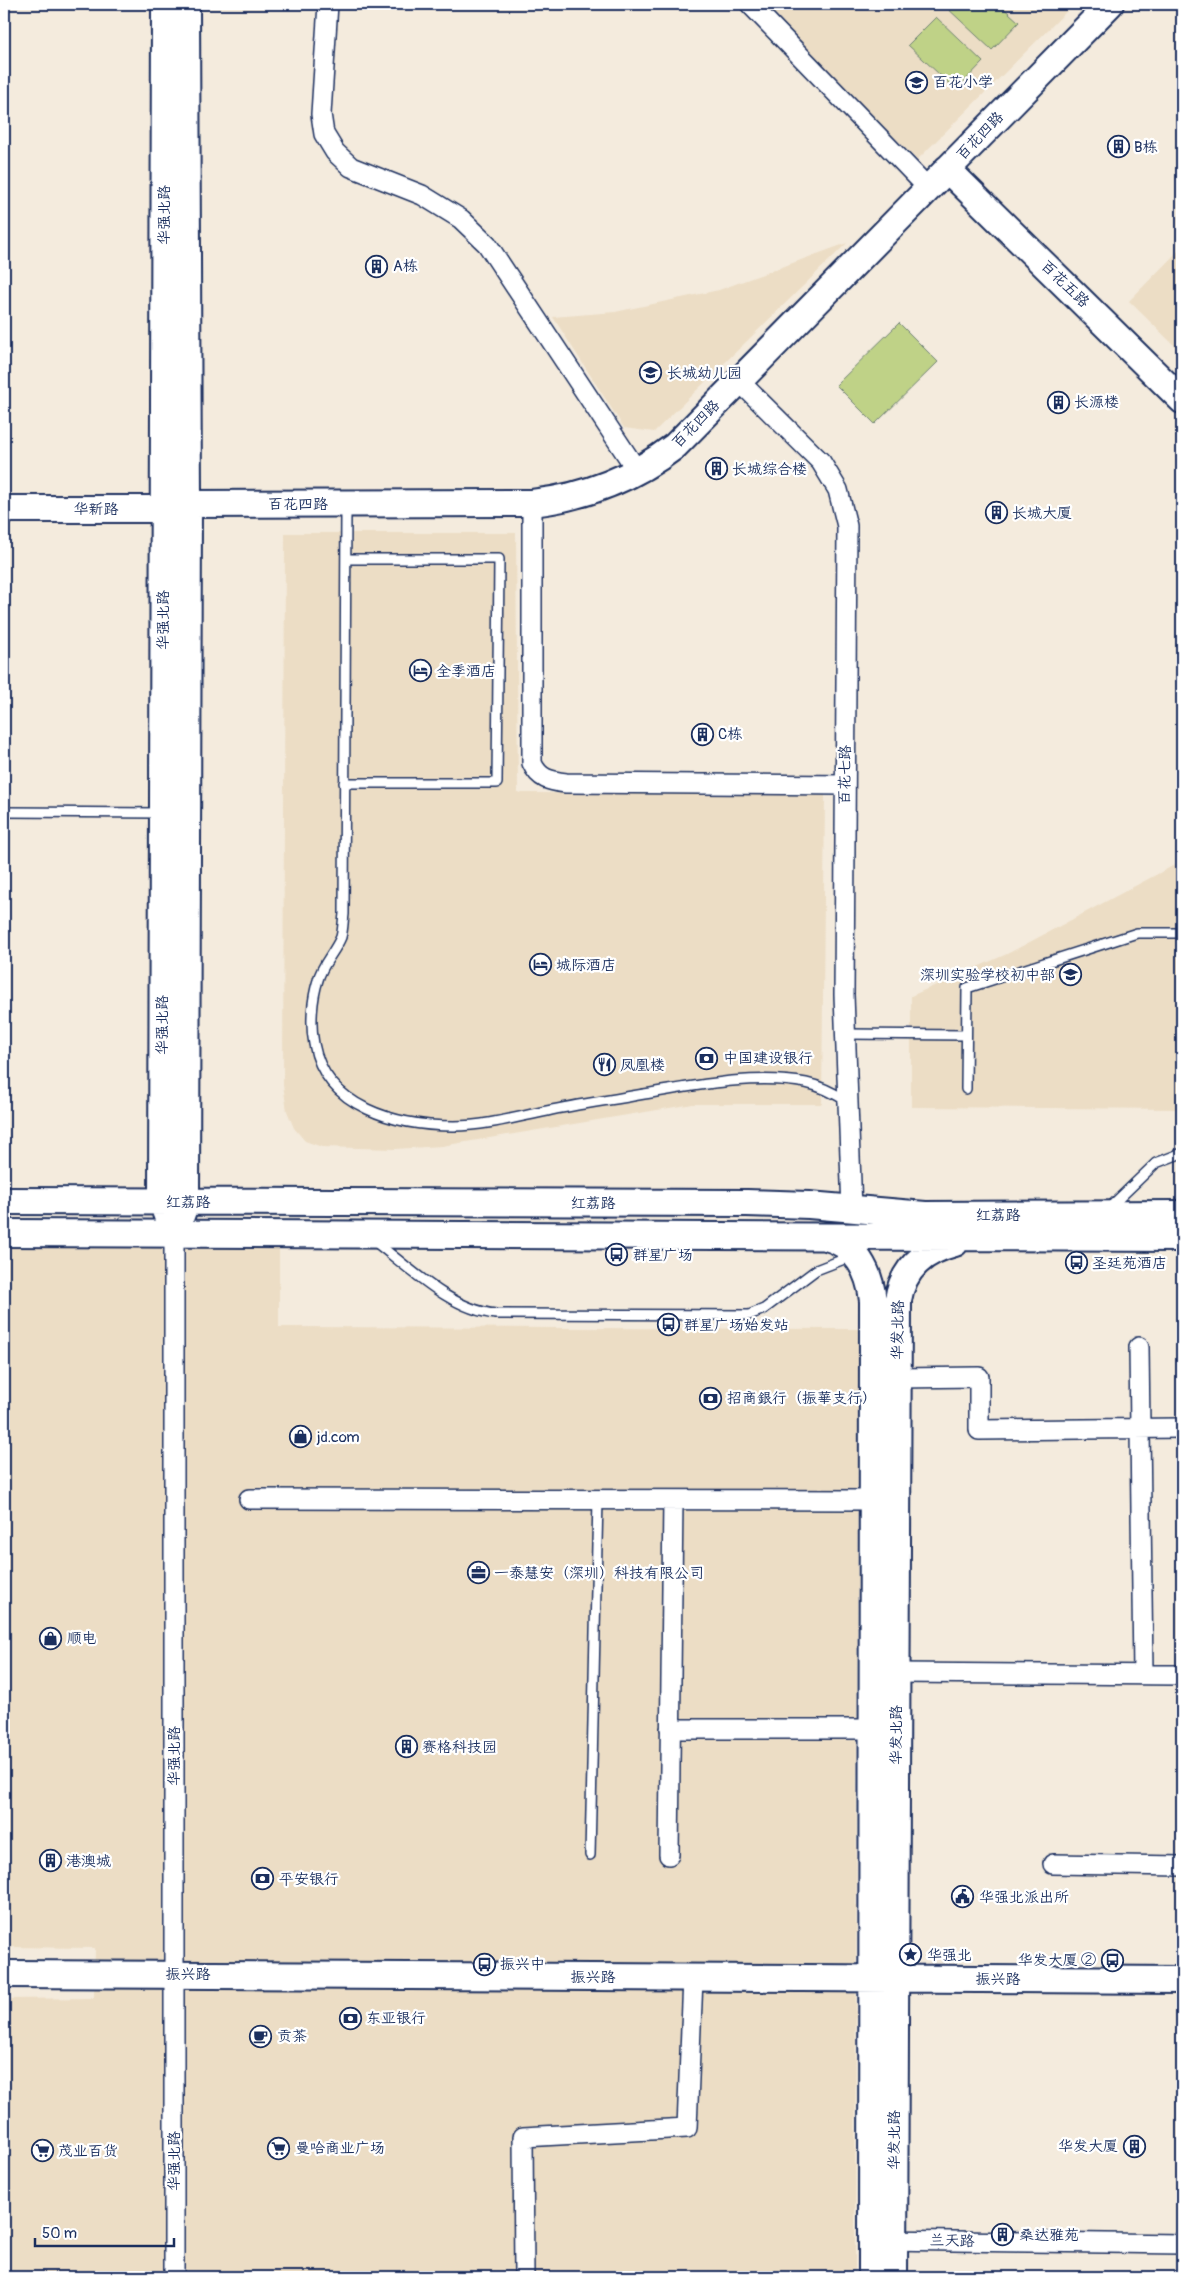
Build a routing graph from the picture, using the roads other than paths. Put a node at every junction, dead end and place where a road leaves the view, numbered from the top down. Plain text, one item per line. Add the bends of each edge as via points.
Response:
1 (165, 4) edge
2 (186, 4) edge
3 (328, 4) edge
4 (750, 4) edge
5 (1110, 4) edge
6 (947, 169) junction
7 (928, 188) junction
8 (739, 381) junction
9 (1182, 400) edge
10 (638, 472) junction
11 (532, 503) junction
12 (188, 504) junction
13 (346, 504) junction
14 (4, 509) edge
15 (163, 509) junction
16 (346, 559) junction
17 (344, 783) junction
18 (845, 785) junction
19 (4, 812) edge
20 (163, 813) junction
21 (1182, 933) edge
22 (845, 1034) junction
23 (966, 1035) junction
24 (966, 1089) dead end
25 (847, 1101) junction
26 (1182, 1152) edge
27 (4, 1201) edge
28 (174, 1202) junction
29 (852, 1210) junction
30 (1102, 1214) junction
31 (1182, 1214) edge
32 (4, 1233) edge
33 (174, 1235) junction
34 (366, 1235) junction
35 (822, 1236) junction
36 (906, 1238) junction
37 (1182, 1238) edge
38 (975, 1239) junction
39 (864, 1251) junction
40 (1139, 1347) dead end
41 (898, 1378) junction
42 (1182, 1428) edge
43 (1140, 1429) junction
44 (249, 1499) dead end
45 (598, 1499) junction
46 (672, 1500) junction
47 (873, 1500) junction
48 (896, 1673) junction
49 (1143, 1674) junction
50 (1182, 1675) edge
51 (670, 1729) junction
52 (873, 1729) junction
53 (590, 1854) dead end
54 (670, 1855) dead end
55 (1053, 1864) dead end
56 (1182, 1866) edge
57 (4, 1974) edge
58 (174, 1974) junction
59 (693, 1978) junction
60 (884, 1979) junction
61 (1182, 1980) edge
62 (883, 2240) junction
63 (1182, 2244) edge
64 (174, 2277) edge
65 (524, 2277) edge
66 (872, 2277) edge
67 (894, 2277) edge

1 - 15 main road, 华强北路
2 - 12 main road, 华强北路
3 - 10 street via 321,114 324,134 335,152 351,166 422,195 462,219 487,244
4 - 7 street
5 - 6 main road, 百花四路
6 - 7 main road, 百花四路
6 - 9 main road, 百花五路
7 - 8 main road, 百花四路
8 - 10 main road, 百花四路 via 675,446
8 - 18 street, 百花七路 via 821,462 831,476 843,507 848,543
10 - 11 main road, 百花四路 via 574,496
11 - 13 main road, 百花四路
11 - 18 street via 532,763 537,773 549,780 566,783
12 - 13 main road, 百花四路
12 - 15 main road, 华新路
12 - 28 main road, 华强北路
13 - 16 lane
14 - 15 main road, 华新路
15 - 20 main road, 华强北路
16 - 17 lane
16 - 17 lane via 499,559 499,568 497,783
17 - 25 lane via 344,914 341,936 318,979 312,1012 314,1044 323,1070 340,1094 373,1113 416,1124 456,1126 699,1085 744,1081 806,1083
18 - 22 street, 百花七路
19 - 20 lane
20 - 28 main road, 华强北路
21 - 23 lane via 1137,933 967,988
22 - 23 lane
22 - 25 street, 百花七路
23 - 24 lane
25 - 29 street, 百花七路
26 - 30 lane via 1156,1164
27 - 28 main road, 红荔路
28 - 29 main road, 红荔路 via 747,1203
28 - 33 main road, 华强北路
29 - 30 main road, 红荔路 via 925,1214
30 - 31 main road, 红荔路
32 - 33 main road, 红荔路
33 - 34 main road, 红荔路
33 - 58 street, 华强北路
34 - 35 main road, 红荔路
34 - 39 lane via 452,1300 474,1310 496,1314 749,1315 764,1309 816,1270
35 - 36 main road, 红荔路
35 - 39 main road, 华发北路
36 - 38 main road, 红荔路
36 - 39 lane
37 - 38 main road, 红荔路
38 - 41 main road, 华发北路 via 933,1250 904,1276 898,1300
39 - 47 main road, 华发北路 via 873,1301
40 - 43 street
41 - 43 street via 979,1377 979,1430
41 - 48 main road, 华发北路
42 - 43 street
43 - 49 street
44 - 45 street
45 - 46 street
45 - 53 lane
46 - 47 street
46 - 51 street
47 - 52 main road, 华发北路
48 - 49 street
48 - 60 main road, 华发北路
49 - 50 street
51 - 52 street
51 - 54 street
52 - 60 main road, 华发北路
55 - 56 street
57 - 58 main road, 振兴路
58 - 59 main road, 振兴路
58 - 64 street, 华强北路
59 - 60 main road, 振兴路
59 - 65 street via 687,2128 523,2137
60 - 61 main road, 振兴路
60 - 62 main road, 华发北路
62 - 63 street, 兰天路
62 - 66 main road, 华发北路
62 - 67 main road, 华发北路

